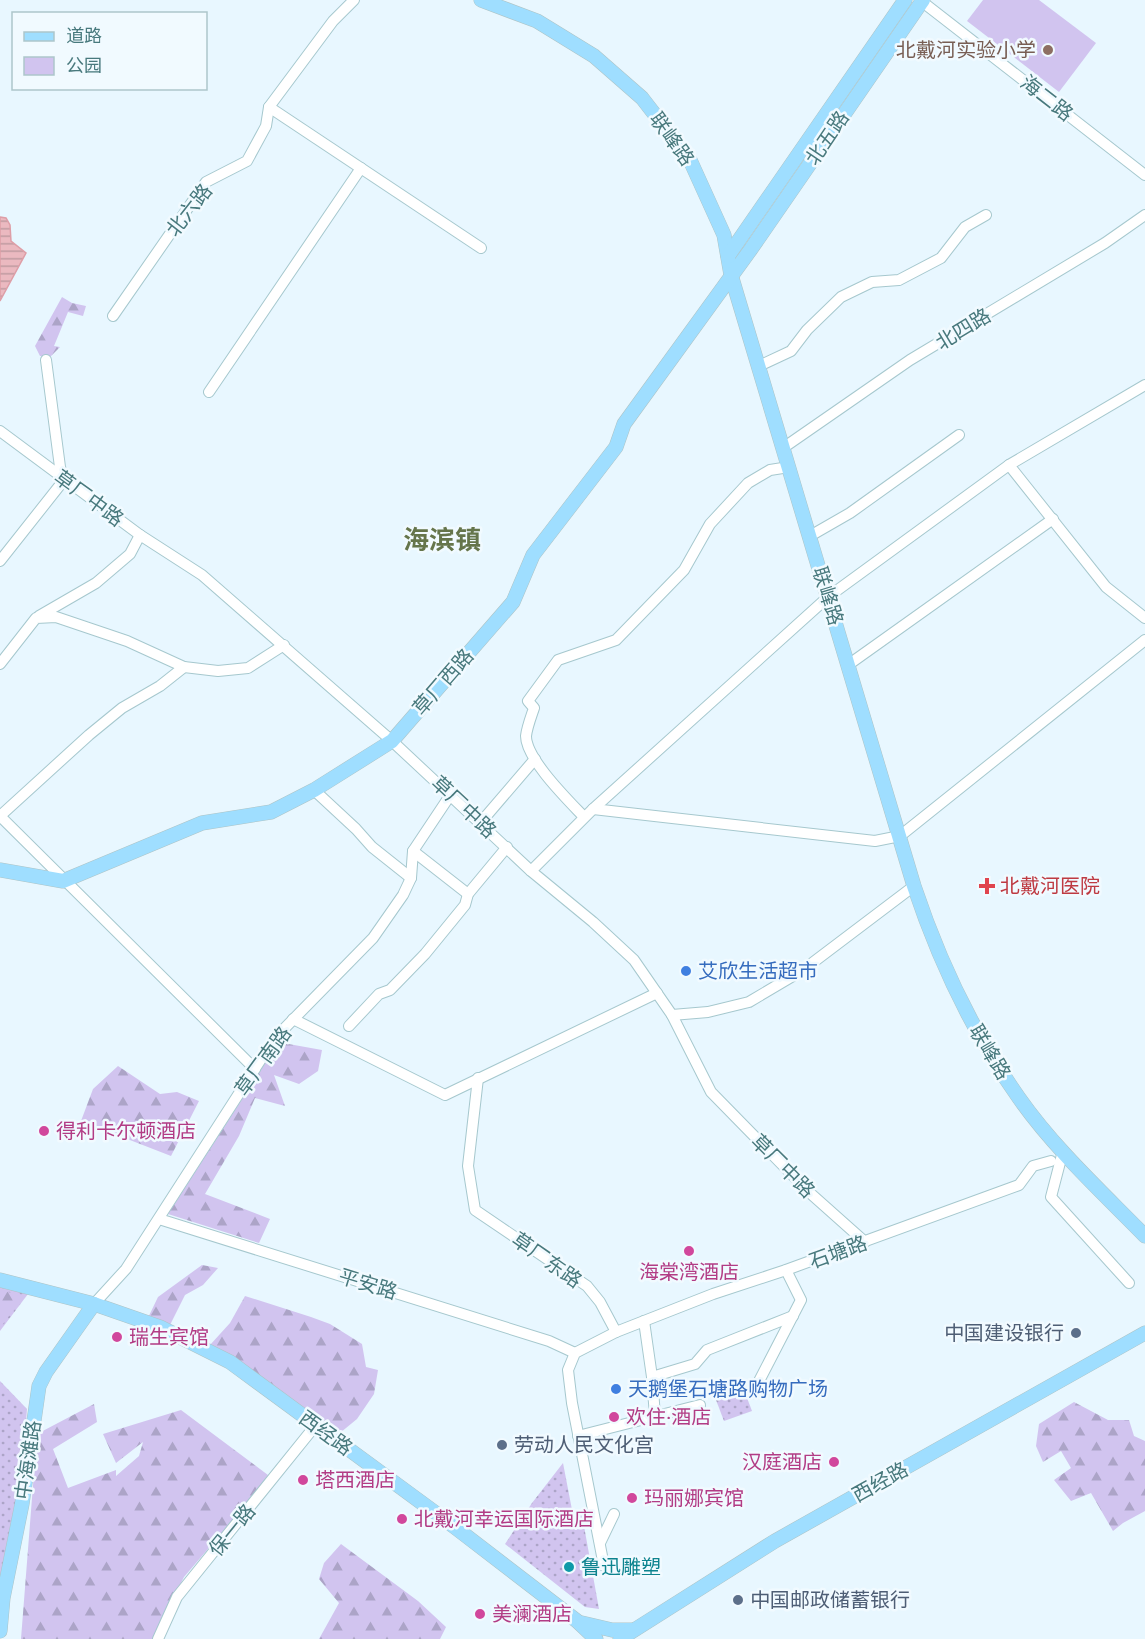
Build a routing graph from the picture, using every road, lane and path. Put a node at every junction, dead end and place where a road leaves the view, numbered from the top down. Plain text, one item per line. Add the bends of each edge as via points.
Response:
1 (354, 0) edge
2 (481, 0) edge
3 (905, 0) edge
4 (922, 0) edge
5 (269, 107) junction
6 (361, 168) junction
7 (1145, 175) edge
8 (986, 215) dead end
9 (1145, 215) edge
10 (481, 248) dead end
11 (728, 256) junction
12 (731, 274) junction
13 (112, 316) dead end
14 (46, 360) dead end
15 (759, 366) junction
16 (1145, 385) edge
17 (209, 392) dead end
18 (0, 431) edge
19 (960, 435) dead end
20 (783, 448) junction
21 (1009, 465) junction
22 (789, 467) junction
23 (64, 480) junction
24 (1053, 519) junction
25 (140, 535) junction
26 (810, 536) junction
27 (0, 561) edge
28 (828, 597) junction
29 (36, 618) junction
30 (1145, 618) edge
31 (1145, 640) edge
32 (284, 645) junction
33 (0, 664) edge
34 (848, 665) junction
35 (184, 667) junction
36 (392, 741) junction
37 (535, 759) junction
38 (314, 790) junction
39 (451, 794) junction
40 (593, 809) junction
41 (0, 816) edge
42 (584, 818) junction
43 (481, 822) junction
44 (900, 836) junction
45 (507, 847) junction
46 (413, 850) junction
47 (0, 870) edge
48 (531, 871) junction
49 (411, 878) junction
50 (63, 881) junction
51 (914, 886) junction
52 (468, 894) junction
53 (657, 993) junction
54 (672, 1015) junction
55 (293, 1020) junction
56 (349, 1026) dead end
57 (255, 1069) junction
58 (478, 1078) junction
59 (1063, 1151) junction
60 (1051, 1161) dead end
61 (159, 1219) junction
62 (1145, 1236) edge
63 (865, 1242) junction
64 (786, 1270) junction
65 (0, 1280) edge
66 (1129, 1283) dead end
67 (94, 1304) junction
68 (794, 1316) junction
69 (644, 1321) junction
70 (616, 1332) junction
71 (1145, 1333) edge
72 (575, 1353) junction
73 (651, 1377) junction
74 (757, 1385) dead end
75 (700, 1405) dead end
76 (655, 1416) junction
77 (315, 1426) junction
78 (578, 1436) junction
79 (614, 1514) dead end
80 (600, 1543) junction
81 (604, 1566) dead end
82 (577, 1621) junction
83 (633, 1630) junction
84 (0, 1631) edge
85 (158, 1639) edge
86 (596, 1639) edge
87 (620, 1639) edge

1 - 5 street, 北六路 via 333,21
2 - 11 main road, 联峰路 via 547,26 594,56 642,98 690,160 724,235
3 - 11 main road, 北五路
4 - 7 street, 海二路
4 - 12 main road, 北五路
5 - 6 street
5 - 13 street, 北六路 via 266,126 247,161 206,182
6 - 10 street
6 - 17 street
8 - 15 street via 965,227 941,258 899,280 872,282 841,297 791,351
9 - 20 street, 北四路 via 910,360
11 - 12 main road, 联峰路
12 - 15 main road, 联峰路
12 - 36 main road, 草厂西路 via 624,424 616,447 533,555 513,602
14 - 23 street
15 - 20 main road, 联峰路
16 - 21 street
18 - 23 street, 草厂中路
19 - 26 street via 850,513
20 - 22 main road, 联峰路
21 - 24 street
21 - 28 street
22 - 26 main road, 联峰路
22 - 37 street via 770,470 748,483 710,524 684,570 616,640 558,660 528,702 534,708 526,737
23 - 25 street, 草厂中路
23 - 27 street
24 - 30 street via 1106,587
24 - 34 street
25 - 29 street via 130,554 96,583
25 - 32 street, 草厂中路 via 202,575
26 - 28 main road, 联峰路
28 - 34 main road, 联峰路
28 - 40 street
29 - 33 street
29 - 35 street via 56,617 127,641
31 - 44 street
32 - 35 street via 248,668 218,671
32 - 36 street, 草厂中路
34 - 44 main road, 联峰路
35 - 41 street via 122,708
36 - 38 main road, 草厂西路
36 - 39 street, 草厂中路
37 - 42 street
37 - 43 street
38 - 49 street via 372,847
38 - 50 main road, 草厂西路 via 271,812 202,823
39 - 43 street, 草厂中路
39 - 46 street
40 - 42 street
40 - 44 street via 875,841
41 - 50 street
42 - 48 street
43 - 45 street, 草厂中路
44 - 51 main road, 联峰路
45 - 48 street, 草厂中路
45 - 52 street
46 - 49 street, 草厂南路
46 - 52 street
47 - 50 main road
48 - 53 street, 草厂中路 via 626,952
49 - 55 street, 草厂南路 via 373,938
50 - 57 street
51 - 54 street via 803,970 749,1002 708,1012
51 - 59 main road, 联峰路 via 936,949 974,1026 1019,1099
52 - 56 street via 465,905 425,954
53 - 54 street, 草厂中路
53 - 58 street
54 - 63 street, 草厂中路 via 711,1092 810,1193
55 - 57 street, 草厂南路 via 274,1039
55 - 58 street via 445,1095
57 - 61 street, 草厂南路
58 - 70 street, 草厂东路 via 468,1166 475,1210 587,1286
59 - 62 main road, 联峰路
59 - 66 street via 1051,1197
60 - 63 street, 石塘路 via 1033,1166 1019,1185
61 - 67 street, 草厂南路 via 126,1269
61 - 72 street, 平安路 via 549,1341
63 - 64 street, 石塘路
64 - 68 street via 801,1300
64 - 69 street, 石塘路
65 - 67 main road, 西经路
67 - 77 main road, 西经路 via 160,1327 230,1362
67 - 84 main road, 中海滩路 via 39,1386
68 - 73 street via 707,1350 695,1364
68 - 74 street
69 - 70 street, 石塘路
69 - 73 street
70 - 72 street
71 - 83 main road, 西经路 via 775,1541
72 - 78 street via 568,1370
73 - 76 street
75 - 76 street
76 - 78 street
77 - 82 main road, 西经路 via 456,1527
77 - 85 street, 保一路 via 177,1598
78 - 80 street
79 - 80 street
80 - 81 street
82 - 83 main road via 602,1629
82 - 86 main road, 西经路
83 - 87 main road, 西经路

